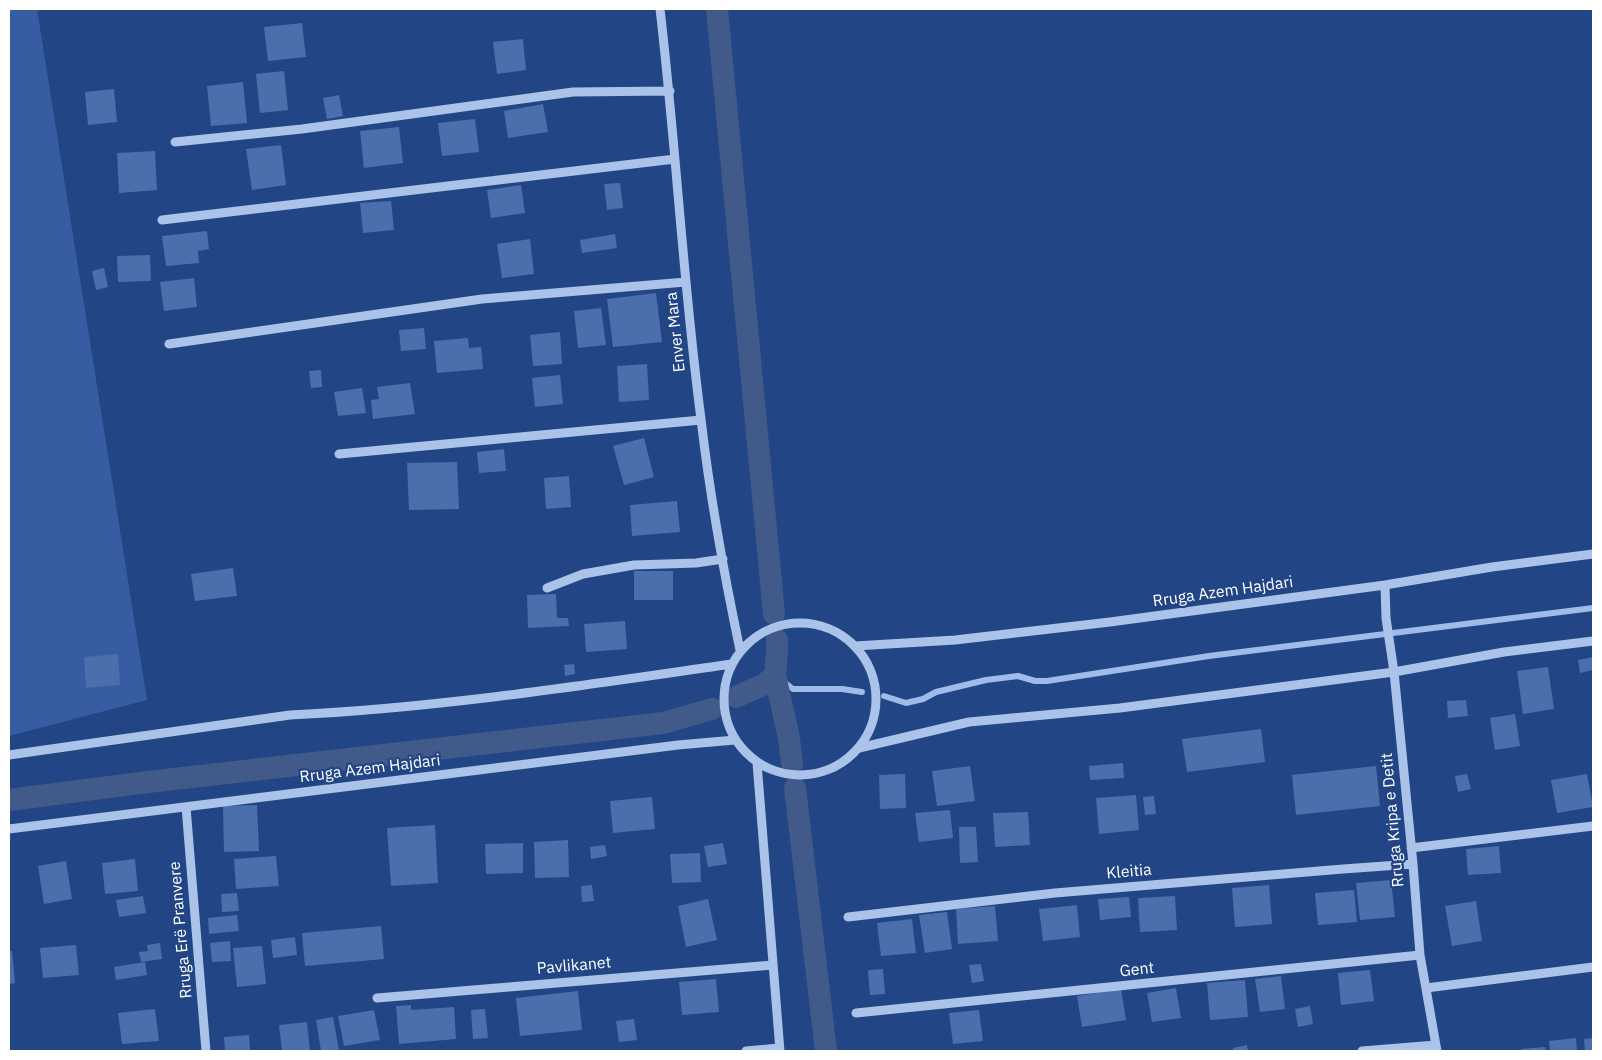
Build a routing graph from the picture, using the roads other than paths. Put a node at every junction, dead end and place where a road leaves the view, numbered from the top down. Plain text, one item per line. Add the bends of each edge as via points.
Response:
1 (660, 9) edge
2 (670, 91) junction
3 (176, 142) dead end
4 (675, 159) junction
5 (162, 220) dead end
6 (686, 282) junction
7 (169, 344) dead end
8 (701, 420) junction
9 (339, 454) dead end
10 (1593, 554) edge
11 (722, 559) junction
12 (1385, 585) junction
13 (547, 588) dead end
14 (1593, 641) edge
15 (855, 646) junction
16 (740, 650) junction
17 (732, 664) junction
18 (1394, 672) junction
19 (735, 740) junction
20 (859, 748) junction
21 (9, 755) edge
22 (757, 763) junction
23 (186, 807) junction
24 (1593, 826) edge
25 (9, 829) edge
26 (1411, 848) junction
27 (1413, 864) junction
28 (848, 917) dead end
29 (1420, 955) junction
30 (773, 965) junction
31 (1593, 967) edge
32 (1426, 988) junction
33 (378, 998) dead end
34 (856, 1013) dead end
35 (1437, 1048) edge
36 (780, 1050) edge
37 (206, 1051) edge
38 (746, 1051) edge
39 (1362, 1051) edge

1 - 2 street, Enver Mara
2 - 3 street via 573,92 302,129
2 - 4 street, Enver Mara
4 - 5 street
4 - 6 street, Enver Mara
6 - 7 street via 482,299
6 - 8 street, Enver Mara
8 - 9 street
8 - 11 street, Enver Mara
10 - 12 street, Rruga Azem Hajdari
11 - 13 street via 696,564 634,565 583,574
11 - 16 street, Enver Mara
12 - 15 street, Rruga Azem Hajdari via 956,640
12 - 18 street, Rruga Kripa e Detit
14 - 18 street via 1504,652
15 - 16 street via 828,628 796,623 766,631
15 - 20 street via 865,658 876,688 874,720
16 - 17 street
17 - 19 street via 723,694 728,726
17 - 21 street via 436,704 290,715
18 - 20 street via 1120,708 969,722
18 - 26 street, Rruga Kripa e Detit
19 - 22 street
19 - 23 street, Rruga Azem Hajdari
20 - 22 street via 848,759 819,774 787,775
22 - 30 street
23 - 25 street, Rruga Azem Hajdari
23 - 37 street, Rruga Erë Pranvere
24 - 26 street
26 - 27 street, Rruga Kripa e Detit
27 - 28 street, Kleitia via 1055,893
27 - 29 street, Rruga Kripa e Detit
29 - 32 street, Rruga Kripa e Detit
29 - 34 street, Gent
30 - 33 street, Pavlikanet
30 - 36 street
31 - 32 street
32 - 35 street, Rruga Kripa e Detit
35 - 39 street
36 - 38 street

